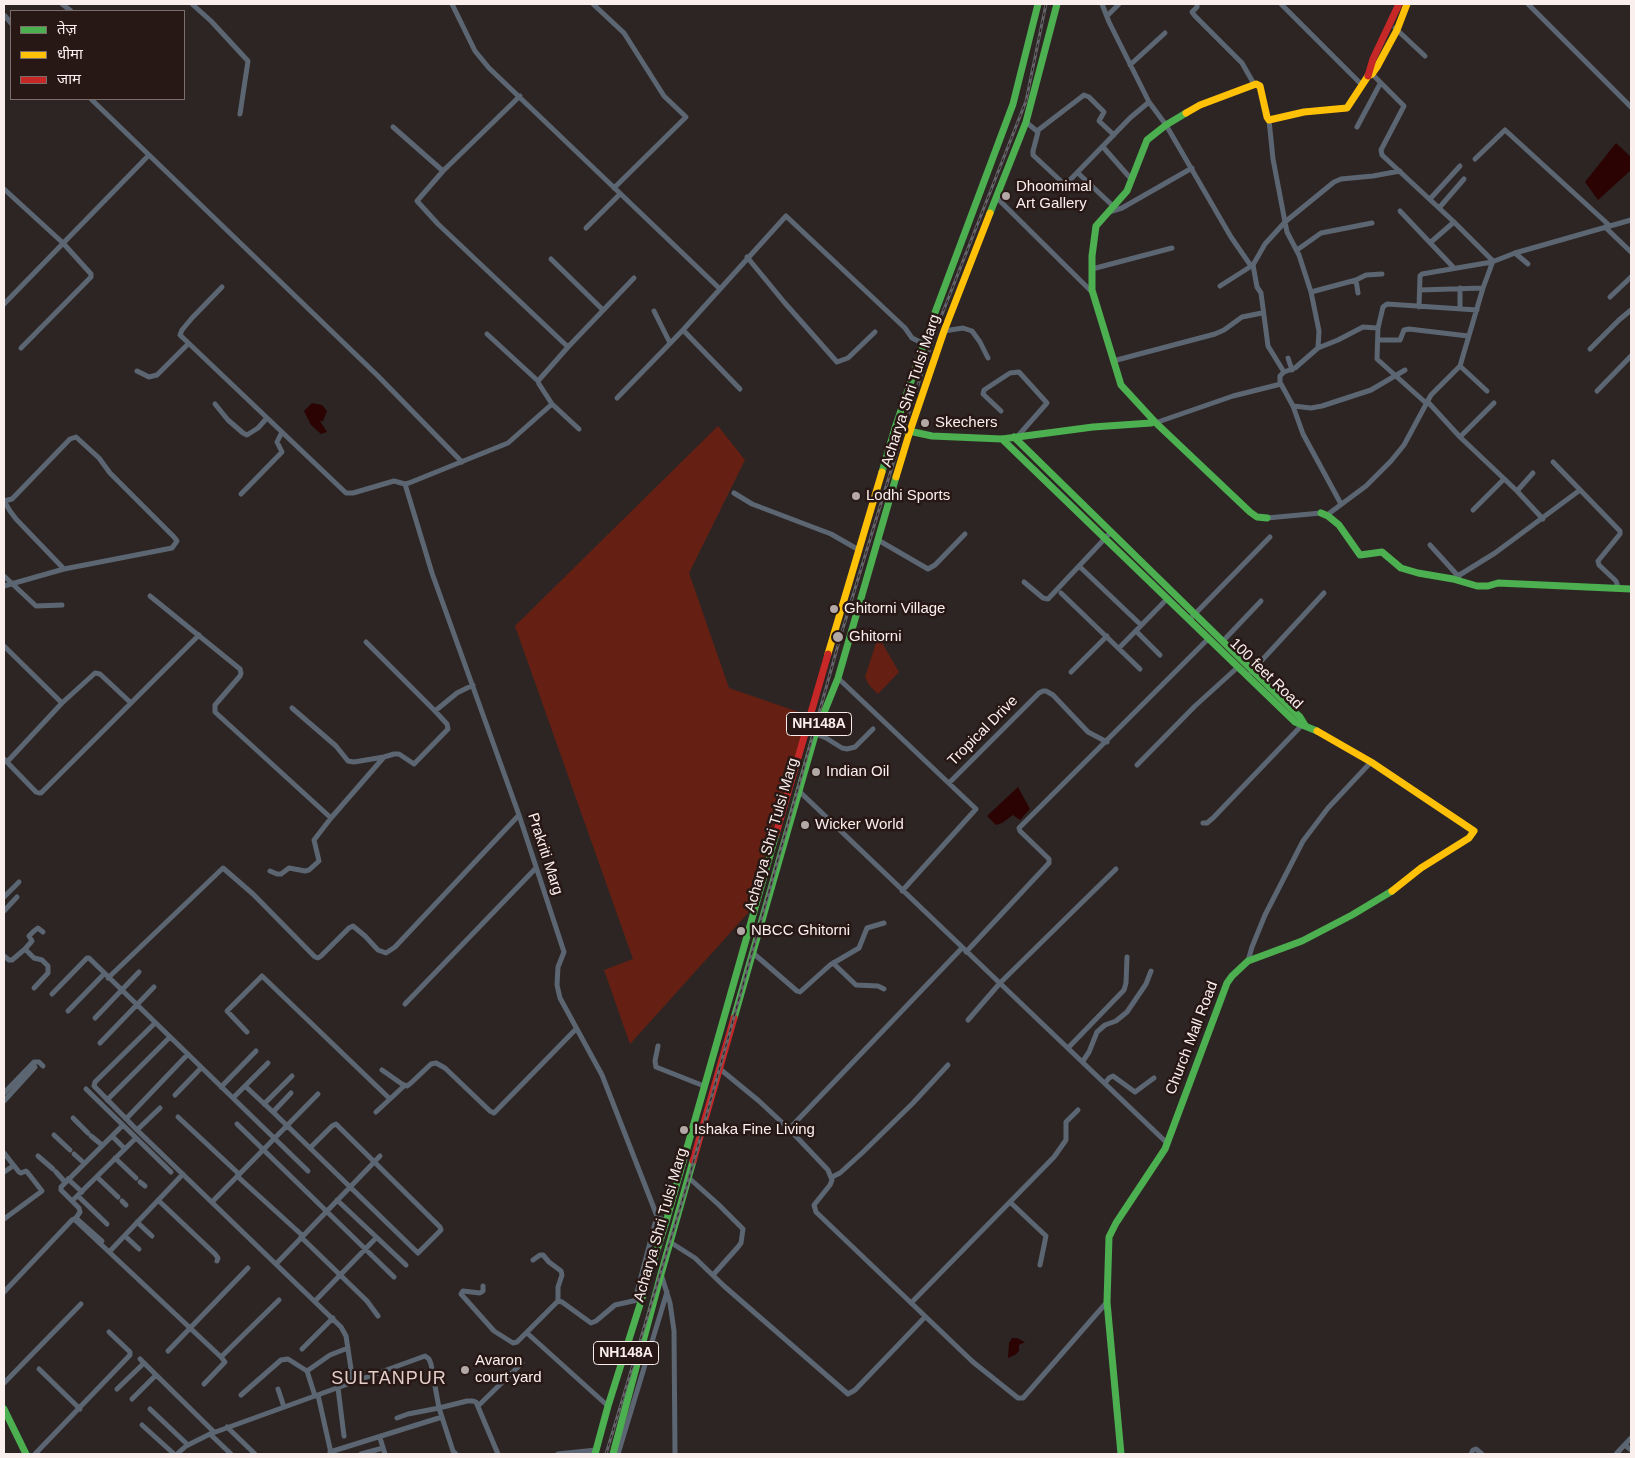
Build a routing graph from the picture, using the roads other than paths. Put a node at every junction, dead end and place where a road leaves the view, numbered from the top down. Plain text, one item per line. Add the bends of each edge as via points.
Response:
1 (192, 4) edge
2 (452, 4) edge
3 (593, 4) edge
4 (1038, 4) edge
5 (1056, 4) edge
6 (1102, 4) edge
7 (1119, 4) edge
8 (1197, 4) edge
9 (1281, 4) edge
10 (1407, 4) edge
11 (1528, 4) edge
12 (1397, 5) edge
13 (1107, 16) junction
14 (1394, 27) junction
15 (1165, 32) dead end
16 (1425, 56) dead end
17 (1130, 65) junction
18 (1370, 75) junction
19 (1254, 84) junction
20 (1380, 84) junction
21 (1362, 85) junction
22 (520, 96) junction
23 (92, 100) edge
24 (1149, 102) junction
25 (1631, 107) edge
26 (240, 114) dead end
27 (1269, 120) junction
28 (1026, 122) junction
29 (1166, 126) junction
30 (393, 127) dead end
31 (1357, 127) dead end
32 (1037, 130) junction
33 (1114, 134) junction
34 (1103, 147) junction
35 (148, 155) junction
36 (1475, 159) dead end
37 (1460, 166) dead end
38 (1192, 168) junction
39 (443, 171) junction
40 (1400, 171) junction
41 (1078, 173) junction
42 (1464, 179) dead end
43 (1132, 180) junction
44 (614, 188) junction
45 (4, 189) edge
46 (620, 194) junction
47 (996, 197) junction
48 (1430, 199) junction
49 (1439, 208) junction
50 (1112, 210) junction
51 (1400, 210) dead end
52 (1631, 220) edge
53 (1285, 222) junction
54 (1454, 222) junction
55 (1372, 223) dead end
56 (1608, 226) junction
57 (586, 228) dead end
58 (1431, 242) junction
59 (63, 243) junction
60 (1172, 248) dead end
61 (1297, 250) junction
62 (1631, 252) edge
63 (1515, 253) junction
64 (747, 257) junction
65 (551, 259) dead end
66 (1493, 262) junction
67 (1528, 264) dead end
68 (1252, 266) junction
69 (1454, 268) junction
70 (1092, 269) junction
71 (1382, 274) dead end
72 (1631, 277) edge
73 (634, 278) dead end
74 (1356, 280) junction
75 (1220, 286) dead end
76 (222, 287) dead end
77 (1460, 288) junction
78 (1483, 288) junction
79 (720, 289) junction
80 (1420, 290) junction
81 (1311, 292) junction
82 (1093, 293) junction
83 (1358, 293) dead end
84 (1610, 297) dead end
85 (4, 304) edge
86 (1419, 307) junction
87 (1460, 309) junction
88 (603, 310) junction
89 (1477, 310) junction
90 (1631, 310) edge
91 (654, 311) dead end
92 (1262, 313) junction
93 (1378, 328) junction
94 (683, 330) junction
95 (944, 331) junction
96 (875, 332) dead end
97 (487, 334) dead end
98 (1468, 336) junction
99 (1378, 340) junction
100 (670, 343) junction
101 (188, 344) junction
102 (924, 344) junction
103 (568, 347) junction
104 (21, 348) dead end
105 (1318, 348) junction
106 (1590, 349) dead end
107 (1631, 356) edge
108 (988, 358) dead end
109 (1288, 358) dead end
110 (1113, 360) junction
111 (1460, 366) junction
112 (1292, 370) junction
113 (1405, 370) dead end
114 (137, 372) dead end
115 (1284, 372) junction
116 (1396, 375) junction
117 (538, 381) junction
118 (1280, 384) junction
119 (740, 389) dead end
120 (1488, 391) dead end
121 (1598, 391) dead end
122 (617, 398) dead end
123 (1426, 402) junction
124 (1494, 403) dead end
125 (215, 404) dead end
126 (552, 404) junction
127 (1292, 406) junction
128 (1001, 411) dead end
129 (267, 418) junction
130 (1154, 423) junction
131 (895, 428) junction
132 (579, 429) dead end
133 (910, 431) junction
134 (282, 432) junction
135 (1016, 437) junction
136 (1460, 437) junction
137 (1002, 439) junction
138 (462, 462) junction
139 (1553, 462) dead end
140 (1533, 473) dead end
141 (1504, 479) junction
142 (405, 484) junction
143 (1580, 490) junction
144 (1517, 491) junction
145 (734, 493) dead end
146 (241, 494) dead end
147 (4, 501) edge
148 (1340, 504) junction
149 (1473, 510) dead end
150 (1324, 514) junction
151 (1267, 518) joint
152 (1542, 519) junction
153 (1111, 532) junction
154 (965, 534) dead end
155 (1270, 537) dead end
156 (878, 539) junction
157 (1104, 539) junction
158 (1430, 545) dead end
159 (859, 550) junction
160 (1079, 566) junction
161 (64, 569) junction
162 (4, 576) edge
163 (1158, 577) junction
164 (1456, 578) junction
165 (1024, 582) dead end
166 (12, 584) junction
167 (1152, 584) junction
168 (4, 586) edge
169 (1616, 589) junction
170 (1631, 589) edge
171 (1061, 593) dead end
172 (1324, 593) dead end
173 (150, 596) dead end
174 (1167, 599) junction
175 (1261, 601) dead end
176 (62, 605) dead end
177 (1195, 613) junction
178 (1189, 620) junction
179 (1141, 625) junction
180 (1136, 631) junction
181 (199, 635) junction
182 (1107, 636) junction
183 (1209, 638) junction
184 (1224, 641) junction
185 (366, 642) dead end
186 (4, 646) edge
187 (1119, 648) junction
188 (1160, 655) dead end
189 (1238, 667) junction
190 (1140, 669) dead end
191 (1071, 672) dead end
192 (1250, 673) junction
193 (838, 678) junction
194 (473, 685) junction
195 (131, 702) junction
196 (62, 703) junction
197 (292, 708) dead end
198 (435, 711) junction
199 (1304, 725) junction
200 (873, 729) dead end
201 (816, 734) junction
202 (1107, 742) junction
203 (384, 757) junction
204 (5, 760) edge
205 (1371, 762) junction
206 (1137, 765) dead end
207 (949, 783) junction
208 (799, 791) junction
209 (519, 815) junction
210 (331, 818) junction
211 (1203, 823) dead end
212 (536, 868) junction
213 (1116, 869) dead end
214 (270, 871) dead end
215 (19, 882) dead end
216 (902, 890) junction
217 (4, 897) edge
218 (17, 898) dead end
219 (5, 907) edge
220 (884, 923) dead end
221 (43, 932) dead end
222 (24, 949) junction
223 (964, 950) junction
224 (753, 952) junction
225 (4, 956) edge
226 (1126, 957) dead end
227 (1248, 960) junction
228 (833, 962) junction
229 (1152, 971) dead end
230 (138, 972) dead end
231 (106, 976) junction
232 (1000, 983) junction
233 (154, 986) dead end
234 (34, 988) dead end
235 (884, 989) dead end
236 (121, 990) junction
237 (52, 994) dead end
238 (405, 1004) dead end
239 (136, 1005) junction
240 (68, 1011) dead end
241 (95, 1018) dead end
242 (968, 1020) dead end
243 (155, 1023) junction
244 (576, 1029) junction
245 (246, 1032) dead end
246 (170, 1037) junction
247 (100, 1043) dead end
248 (658, 1046) dead end
249 (1068, 1048) junction
250 (256, 1051) dead end
251 (188, 1054) junction
252 (1083, 1062) junction
253 (268, 1063) dead end
254 (948, 1065) dead end
255 (44, 1066) dead end
256 (35, 1067) dead end
257 (201, 1068) junction
258 (720, 1069) junction
259 (382, 1070) dead end
260 (292, 1076) dead end
261 (1154, 1078) dead end
262 (1105, 1083) junction
263 (245, 1086) junction
264 (404, 1086) junction
265 (704, 1086) junction
266 (221, 1087) junction
267 (86, 1089) dead end
268 (4, 1093) edge
269 (291, 1093) dead end
270 (318, 1094) dead end
271 (175, 1095) dead end
272 (233, 1098) junction
273 (390, 1099) junction
274 (107, 1100) junction
275 (4, 1101) edge
276 (264, 1104) junction
277 (160, 1108) dead end
278 (1078, 1110) dead end
279 (273, 1112) junction
280 (376, 1112) dead end
281 (178, 1117) dead end
282 (73, 1118) dead end
283 (124, 1122) junction
284 (237, 1124) dead end
285 (286, 1125) junction
286 (789, 1129) junction
287 (137, 1130) junction
288 (54, 1135) dead end
289 (112, 1136) junction
290 (136, 1138) junction
291 (274, 1138) junction
292 (1167, 1143) junction
293 (102, 1145) junction
294 (310, 1148) junction
295 (125, 1149) junction
296 (263, 1149) junction
297 (4, 1153) edge
298 (38, 1156) dead end
299 (380, 1156) dead end
300 (115, 1158) junction
301 (374, 1162) junction
302 (84, 1163) junction
303 (13, 1166) junction
304 (308, 1171) dead end
305 (4, 1172) edge
306 (171, 1172) dead end
307 (183, 1174) junction
308 (238, 1175) junction
309 (97, 1177) junction
310 (832, 1177) junction
311 (689, 1178) junction
312 (67, 1180) junction
313 (140, 1182) dead end
314 (350, 1187) junction
315 (80, 1194) junction
316 (158, 1200) junction
317 (337, 1200) junction
318 (122, 1201) dead end
319 (72, 1202) junction
320 (212, 1202) junction
321 (1010, 1202) junction
322 (326, 1212) junction
323 (657, 1216) junction
324 (4, 1219) edge
325 (75, 1219) junction
326 (138, 1222) junction
327 (666, 1222) junction
328 (676, 1223) junction
329 (107, 1224) dead end
330 (125, 1236) junction
331 (152, 1236) dead end
332 (302, 1237) junction
333 (376, 1238) junction
334 (670, 1242) junction
335 (139, 1249) dead end
336 (365, 1249) junction
337 (111, 1250) junction
338 (122, 1260) dead end
339 (533, 1260) dead end
340 (217, 1261) dead end
341 (276, 1264) junction
342 (406, 1265) dead end
343 (1040, 1265) dead end
344 (248, 1268) dead end
345 (661, 1274) junction
346 (340, 1275) junction
347 (713, 1275) junction
348 (394, 1277) dead end
349 (483, 1286) dead end
350 (4, 1292) edge
351 (667, 1292) junction
352 (639, 1299) junction
353 (279, 1300) dead end
354 (315, 1300) junction
355 (558, 1301) junction
356 (1106, 1302) junction
357 (912, 1303) junction
358 (80, 1304) dead end
359 (378, 1316) dead end
360 (925, 1317) junction
361 (332, 1318) junction
362 (190, 1328) junction
363 (109, 1332) dead end
364 (527, 1332) junction
365 (348, 1348) junction
366 (302, 1349) dead end
367 (168, 1352) dead end
368 (221, 1357) junction
369 (522, 1363) dead end
370 (39, 1369) dead end
371 (307, 1371) junction
372 (156, 1375) junction
373 (353, 1382) junction
374 (4, 1383) edge
375 (204, 1384) dead end
376 (338, 1388) junction
377 (117, 1389) dead end
378 (278, 1389) dead end
379 (241, 1395) dead end
380 (317, 1396) junction
381 (132, 1399) dead end
382 (478, 1406) junction
383 (608, 1406) junction
384 (284, 1407) junction
385 (150, 1408) dead end
386 (439, 1408) junction
387 (4, 1409) edge
388 (80, 1409) junction
389 (442, 1417) junction
390 (397, 1418) dead end
391 (142, 1425) dead end
392 (226, 1427) junction
393 (212, 1433) junction
394 (344, 1436) dead end
395 (380, 1438) junction
396 (1631, 1438) edge
397 (188, 1445) junction
398 (1625, 1445) junction
399 (383, 1448) junction
400 (1631, 1450) edge
401 (596, 1452) edge
402 (331, 1453) edge
403 (26, 1454) edge
404 (35, 1454) edge
405 (176, 1454) edge
406 (231, 1454) edge
407 (255, 1454) edge
408 (361, 1454) edge
409 (385, 1454) edge
410 (456, 1454) edge
411 (498, 1454) edge
412 (558, 1454) edge
413 (613, 1454) edge
414 (618, 1454) edge
415 (675, 1454) edge
416 (1121, 1454) edge
417 (1471, 1454) edge
418 (1482, 1454) edge
419 (1616, 1454) edge

1 - 26 street via 248,61
2 - 22 street via 475,51
3 - 44 street via 624,33 664,96 686,117
4 - 102 main road, Acharya Shri Tulsi Marg / NH148A via 1013,104
5 - 28 main road, Acharya Shri Tulsi Marg / NH148A
6 - 13 street
7 - 13 street
8 - 19 street via 1192,12 1242,63
9 - 21 street
10 - 14 main road
11 - 25 street
12 - 14 main road
13 - 17 street
14 - 16 street
14 - 18 main road via 1373,59 1368,72
15 - 17 street
17 - 24 street
18 - 20 street
18 - 21 main road
19 - 27 main road via 1260,86
19 - 29 main road via 1200,105
20 - 31 street
20 - 40 street via 1404,105 1381,152
21 - 27 main road via 1346,108 1304,112
22 - 39 street
22 - 44 street
23 - 35 street
24 - 29 street
24 - 33 street
27 - 53 street
28 - 32 street
28 - 47 main road, Acharya Shri Tulsi Marg / NH148A
29 - 38 street
29 - 43 main road via 1147,140
30 - 39 street
32 - 33 street via 1085,96 1104,112 1099,121
32 - 41 street via 1033,153 1037,159 1065,184
33 - 34 street
34 - 41 street
34 - 43 street
35 - 59 street
35 - 138 street via 378,376
36 - 56 street via 1505,130
37 - 48 street
38 - 50 street via 1122,208
38 - 68 street via 1231,237
39 - 103 street via 419,197 418,203
40 - 48 street
40 - 53 street via 1338,180
41 - 50 street
42 - 49 street
43 - 50 main road
44 - 46 street
45 - 59 street
46 - 57 street
46 - 79 street
47 - 82 street
47 - 95 main road, Acharya Shri Tulsi Marg / NH148A
48 - 49 street
49 - 54 street
50 - 70 main road via 1096,226
51 - 58 street
52 - 56 street
53 - 61 street
53 - 68 street via 1265,244
54 - 58 street
54 - 66 street
55 - 61 street via 1321,233
56 - 62 street
56 - 63 street
58 - 69 street
59 - 85 street
59 - 104 street via 91,277
60 - 70 street
61 - 81 street
63 - 66 street
63 - 67 street
64 - 79 street
64 - 96 street via 837,362 848,358
64 - 102 street via 787,216 912,338
65 - 88 street
66 - 69 street
66 - 78 street
68 - 75 street
68 - 92 street
69 - 80 street via 1422,274
70 - 82 main road
71 - 74 street via 1366,275
72 - 84 street
73 - 88 street
74 - 81 street
74 - 83 street
76 - 101 street via 180,333
77 - 78 street
77 - 80 street
77 - 87 street
78 - 89 street
79 - 94 street
80 - 86 street
81 - 105 street
82 - 110 main road
86 - 87 street
86 - 93 street via 1385,305
87 - 89 street
88 - 103 street
89 - 98 street
90 - 106 street
91 - 100 street
92 - 110 street via 1242,317 1215,334
92 - 115 street via 1268,346
93 - 99 street
93 - 105 street via 1363,327
94 - 100 street
94 - 119 street
95 - 108 street via 963,328 972,331
95 - 133 main road, Acharya Shri Tulsi Marg / NH148A
97 - 117 street
98 - 99 street via 1409,329 1404,330 1400,340
98 - 111 street
99 - 116 street via 1377,358
100 - 122 street
101 - 114 street via 155,376
101 - 129 street
102 - 131 main road, Acharya Shri Tulsi Marg / NH148A
103 - 117 street
105 - 112 street
107 - 121 street
109 - 112 street
110 - 130 main road via 1125,391
111 - 120 street
111 - 123 street
112 - 115 street
113 - 116 street
115 - 118 street via 1280,376
116 - 123 street
116 - 127 street via 1370,390 1322,406
117 - 126 street
118 - 127 street
118 - 130 street
123 - 136 street
123 - 148 street via 1404,446 1391,462 1366,486
124 - 136 street
125 - 129 street via 247,435
126 - 132 street
126 - 138 street via 511,442
127 - 148 street
128 - 135 street via 983,394 984,390 1010,373 1019,372 1047,403
129 - 134 street
130 - 135 main road
130 - 151 main road via 1253,515
131 - 133 main road
131 - 159 main road, Acharya Shri Tulsi Marg / NH148A
133 - 137 main road via 932,436
133 - 156 main road, Acharya Shri Tulsi Marg / NH148A
134 - 142 street via 346,493 394,481
134 - 146 street via 277,442 282,452
135 - 137 main road
135 - 153 main road, 100 feet Road
136 - 141 street
137 - 157 main road, 100 feet Road
138 - 142 street
139 - 143 street
140 - 144 street
141 - 144 street
141 - 149 street
142 - 194 street, Prakriti Marg via 432,573
143 - 152 street
143 - 169 street via 1620,530 1598,561 1616,582
144 - 152 street
145 - 159 street via 752,504 832,534
147 - 161 street via 16,519
147 - 161 street via 16,496 75,437 177,541 172,548
148 - 150 street
150 - 151 street
150 - 164 main road via 1349,538 1360,555 1382,552 1404,570
152 - 164 street
153 - 157 street
153 - 163 main road, 100 feet Road
154 - 156 street via 935,566 928,569
155 - 177 street
156 - 193 main road, Acharya Shri Tulsi Marg / NH148A
157 - 160 street
157 - 167 main road, 100 feet Road
158 - 164 street
159 - 265 main road, Acharya Shri Tulsi Marg / NH148A
160 - 165 street via 1047,600
160 - 179 street
161 - 166 street
162 - 166 street
163 - 167 main road
163 - 177 main road, 100 feet Road
164 - 169 main road via 1477,586 1498,583
166 - 168 street
166 - 176 street via 37,607
167 - 174 main road, 100 feet Road
169 - 170 main road
171 - 182 street
172 - 192 street
173 - 181 street
174 - 178 main road, 100 feet Road
174 - 179 street
175 - 184 street
177 - 178 street
177 - 184 main road, 100 feet Road
178 - 183 main road, 100 feet Road
179 - 180 street
180 - 187 street
180 - 188 street
181 - 195 street
181 - 210 street via 241,671 214,705 215,712
182 - 187 street
182 - 191 street
183 - 189 main road, 100 feet Road
183 - 202 street
184 - 192 main road, 100 feet Road
185 - 198 street
186 - 196 street
187 - 190 street
189 - 192 main road, 100 feet Road
189 - 206 street via 1194,706
192 - 199 main road, 100 feet Road via 1300,717
193 - 201 main road, Acharya Shri Tulsi Marg / NH148A
193 - 207 street, Tropical Drive
194 - 198 street
194 - 209 street, Prakriti Marg
195 - 196 street via 97,673
195 - 204 street via 40,793
196 - 204 street
197 - 203 street via 334,744 348,761
198 - 203 street via 447,724 448,730 414,764 399,754
199 - 205 main road, Church Mall Road
199 - 211 street via 1213,818
200 - 201 street via 855,747 847,749
201 - 208 main road, Acharya Shri Tulsi Marg / NH148A
202 - 207 street, Tropical Drive via 1088,732 1053,695 1043,691
202 - 223 street via 1020,828 1049,864
203 - 210 street
205 - 227 street via 1303,840 1265,915
205 - 227 main road, Church Mall Road via 1472,829 1473,835 1352,915 1302,941
207 - 216 street via 976,810
208 - 216 street
208 - 224 main road, Acharya Shri Tulsi Marg / NH148A
209 - 212 street, Prakriti Marg
209 - 231 street via 390,952 382,952 353,926 315,958 223,868
210 - 214 street via 314,840 319,861 311,869 288,868 281,874
212 - 238 street
212 - 244 street, Prakriti Marg via 564,952 558,967 560,998
213 - 232 street
215 - 217 street
216 - 223 street
218 - 219 street
220 - 228 street via 867,928 859,948
221 - 222 street via 38,928 34,930 29,936 32,940
222 - 225 street via 12,960
222 - 234 street via 49,967
223 - 232 street
223 - 286 street
224 - 228 street via 799,992
224 - 258 main road, Acharya Shri Tulsi Marg / NH148A
226 - 249 street via 1124,990
227 - 292 main road, Church Mall Road via 1227,983
228 - 235 street via 856,985
229 - 252 street via 1127,1012 1097,1032
230 - 236 street
231 - 236 street
231 - 237 street via 88,958
231 - 240 street
232 - 242 street
232 - 249 street
233 - 239 street
236 - 239 street
236 - 241 street
239 - 243 street
239 - 247 street
243 - 246 street
243 - 274 street via 95,1082 94,1086
244 - 264 street via 494,1114 436,1063
244 - 323 street, Prakriti Marg via 602,1075
245 - 273 street via 227,1011 262,976
246 - 251 street
246 - 274 street
248 - 265 street via 656,1067
249 - 252 street
250 - 266 street
251 - 257 street
251 - 283 street
252 - 262 street
253 - 263 street
254 - 310 street via 862,1153
255 - 268 street via 34,1062
256 - 275 street
257 - 266 street
257 - 271 street
258 - 286 street
258 - 311 main road, Acharya Shri Tulsi Marg / NH148A
259 - 264 street
260 - 276 street
261 - 262 street via 1135,1092 1113,1076
262 - 292 street
263 - 272 street
263 - 276 street
264 - 273 street
265 - 327 main road, Acharya Shri Tulsi Marg / NH148A
266 - 272 street
267 - 283 street
269 - 279 street
270 - 285 street
272 - 291 street
273 - 280 street
274 - 283 street
276 - 279 street
277 - 287 street
278 - 321 street via 1064,1126 1067,1137 1059,1151
279 - 285 street
281 - 308 street
282 - 293 street
283 - 287 street
283 - 289 street
283 - 290 street
284 - 296 street
285 - 291 street
285 - 294 street
286 - 310 street
287 - 307 street
288 - 302 street
289 - 293 street
289 - 295 street
290 - 295 street
290 - 306 street
291 - 296 street
291 - 304 street
292 - 356 main road, Church Mall Road via 1109,1237
293 - 302 street
294 - 301 street via 335,1124
294 - 314 street
295 - 300 street
296 - 308 street
296 - 322 street
297 - 303 street
298 - 312 street
299 - 301 street
300 - 309 street
300 - 313 street
301 - 314 street
301 - 314 street via 441,1230 418,1253
302 - 312 street
303 - 305 street
303 - 324 street via 20,1173 26,1171 42,1192
307 - 316 street
307 - 320 street
308 - 320 street
308 - 332 street
309 - 315 street
309 - 318 street
310 - 357 street via 830,1185 814,1204 815,1210
311 - 328 main road, Acharya Shri Tulsi Marg / NH148A
311 - 347 street via 743,1229 741,1243
312 - 315 street
312 - 319 street via 60,1189
314 - 317 street
315 - 319 street
315 - 329 street
316 - 326 street
316 - 340 street via 215,1254
317 - 322 street
317 - 333 street
319 - 325 street via 80,1210
320 - 341 street
321 - 343 street via 1046,1236
321 - 357 street
322 - 332 street
322 - 336 street
323 - 327 street
323 - 352 street
325 - 337 street
325 - 350 street
325 - 362 street
326 - 330 street
326 - 331 street
327 - 328 main road
327 - 352 main road, Acharya Shri Tulsi Marg / NH148A
328 - 334 main road, Acharya Shri Tulsi Marg / NH148A
330 - 335 street
330 - 337 street
332 - 341 street
332 - 346 street
333 - 336 street
333 - 342 street
334 - 345 main road, Acharya Shri Tulsi Marg / NH148A
334 - 347 street via 691,1254
336 - 346 street
336 - 348 street
337 - 338 street
339 - 355 street via 542,1255 561,1271
341 - 354 street
344 - 362 street
345 - 351 street
345 - 413 main road, Acharya Shri Tulsi Marg / NH148A
346 - 354 street
346 - 359 street
347 - 360 street via 848,1394
349 - 364 street via 480,1293 463,1291 460,1294 509,1342 517,1342
351 - 414 street
351 - 415 street via 674,1331
352 - 355 street via 615,1305 593,1323
352 - 383 main road, Acharya Shri Tulsi Marg / NH148A
353 - 368 street
354 - 361 street
355 - 364 street
356 - 360 street via 1020,1399 973,1362
356 - 416 main road, Church Mall Road
357 - 360 street
358 - 374 street
361 - 365 street via 345,1332
361 - 366 street
362 - 367 street
362 - 368 street
363 - 388 street via 130,1354
364 - 383 street
365 - 371 street via 330,1355
365 - 373 street
368 - 375 street via 225,1362
369 - 382 street
370 - 388 street
371 - 379 street via 288,1359 281,1360
371 - 380 street
372 - 377 street via 142,1361
372 - 381 street
372 - 393 street
373 - 376 street
373 - 386 street via 425,1356 431,1364
376 - 380 street
376 - 394 street
378 - 384 street
380 - 384 street
380 - 402 street
382 - 386 street via 470,1400
382 - 411 street
383 - 401 main road, Acharya Shri Tulsi Marg / NH148A
384 - 392 street
385 - 397 street
386 - 389 street
386 - 390 street
387 - 403 main road
388 - 404 street
389 - 395 street
389 - 410 street
391 - 405 street
392 - 393 street
392 - 407 street
393 - 397 street
393 - 406 street
395 - 399 street
395 - 402 street
396 - 398 street
397 - 405 street
398 - 400 street
398 - 419 street
399 - 408 street
399 - 409 street
401 - 412 street
417 - 418 street via 1474,1449

